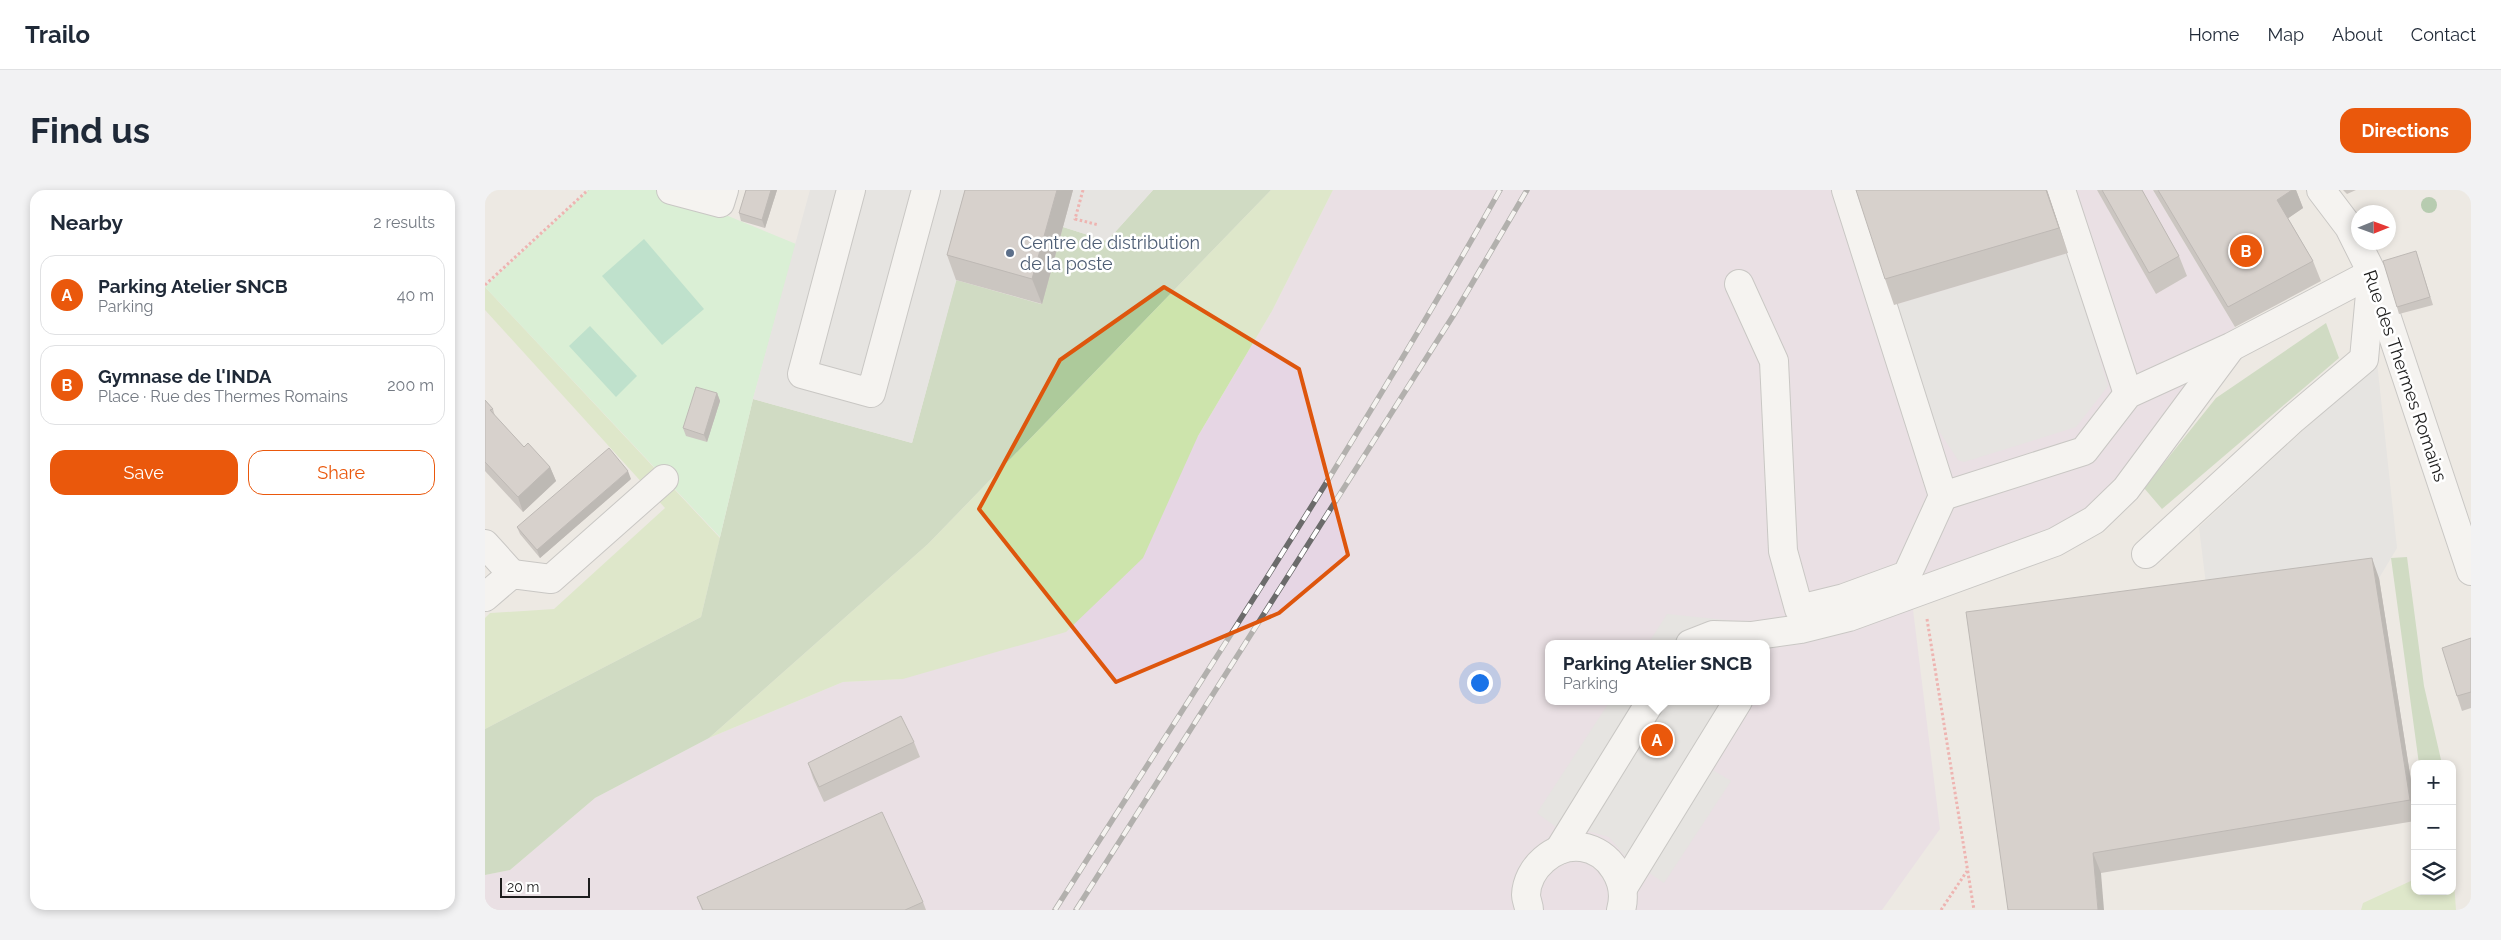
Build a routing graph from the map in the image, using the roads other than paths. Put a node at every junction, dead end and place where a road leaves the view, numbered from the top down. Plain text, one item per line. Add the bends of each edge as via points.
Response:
1 (671, 190) edge
2 (724, 190) edge
3 (851, 190) edge
4 (926, 190) edge
5 (1846, 190) edge
6 (2061, 190) edge
7 (2321, 190) edge
8 (2373, 273) junction
9 (1739, 284) dead end
10 (2231, 347) junction
11 (2128, 394) junction
12 (664, 479) dead end
13 (1943, 496) junction
14 (485, 544) edge
15 (2146, 554) dead end
16 (2471, 571) edge
17 (512, 574) junction
18 (485, 597) edge
19 (1700, 640) edge
20 (1750, 640) edge
21 (1649, 705) edge
22 (1737, 705) edge
23 (1559, 850) junction
24 (1622, 899) edge
25 (1529, 910) edge

1 - 2 street via 720,203
3 - 4 street via 802,374 871,393
5 - 13 street
6 - 11 street
7 - 8 street, Rue des Thermes Romains via 2349,227
8 - 10 street
8 - 15 street via 2365,365 2293,419
8 - 16 street, Rue des Thermes Romains
9 - 13 street via 1774,361 1783,552 1799,609 1844,598 1907,575
10 - 11 street
10 - 20 street via 2126,489 2094,520 2055,542 1923,592 1849,617
11 - 13 street via 2084,451
12 - 17 street via 551,579
14 - 17 street
17 - 18 street
19 - 20 street via 1713,635
21 - 23 street
22 - 24 street
23 - 24 street via 1580,847 1600,854 1615,868
23 - 25 street via 1542,860 1531,876 1527,895

